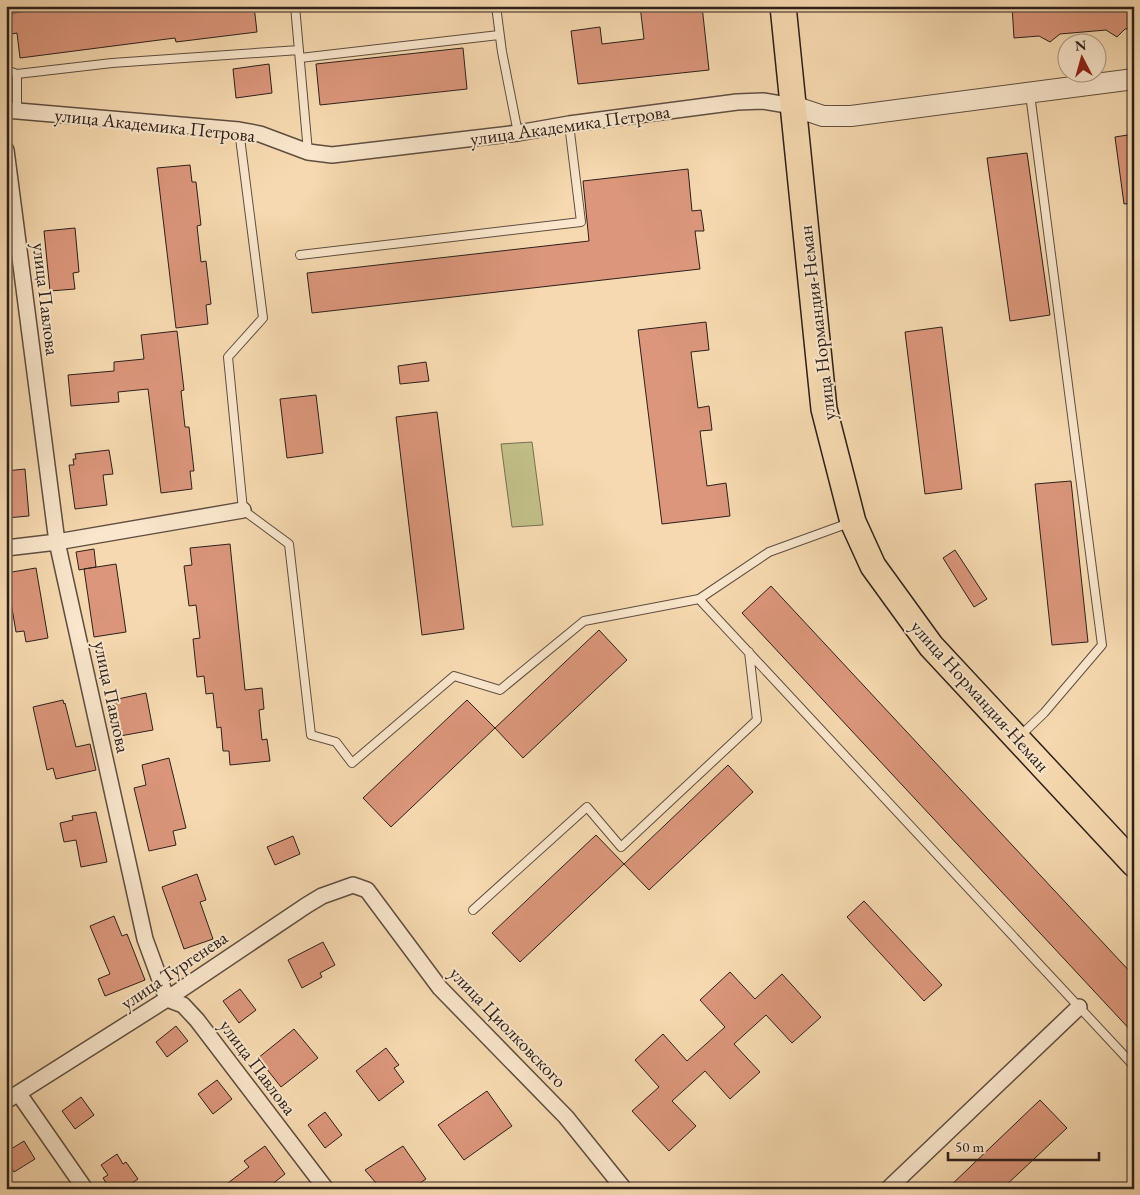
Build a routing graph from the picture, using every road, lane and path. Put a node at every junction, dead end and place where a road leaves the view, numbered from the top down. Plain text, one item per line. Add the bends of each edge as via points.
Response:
1 (295, 6) edge
2 (496, 6) edge
3 (783, 6) edge
4 (500, 35) junction
5 (299, 54) junction
6 (6, 70) edge
7 (17, 74) junction
8 (1134, 79) edge
9 (1030, 92) junction
10 (793, 106) junction
11 (12, 111) edge
12 (568, 124) junction
13 (239, 130) junction
14 (518, 133) junction
15 (6, 150) edge
16 (308, 152) junction
17 (300, 256) dead end
18 (243, 510) junction
19 (853, 522) junction
20 (57, 542) junction
21 (6, 548) edge
22 (699, 599) junction
23 (749, 652) junction
24 (1017, 739) junction
25 (1134, 864) edge
26 (367, 890) joint
27 (473, 910) dead end
28 (167, 999) junction
29 (1079, 1007) junction
30 (1134, 1066) edge
31 (12, 1098) edge
32 (85, 1189) edge
33 (326, 1189) edge
34 (624, 1189) edge
35 (888, 1189) edge

1 - 5 lane
2 - 4 lane
3 - 10 main road, улица Нормандия-Неман
4 - 5 lane
4 - 14 lane
5 - 7 lane via 112,62
5 - 16 lane
6 - 7 lane
7 - 11 lane
8 - 9 street, улица Академика Петрова
9 - 10 street, улица Академика Петрова via 851,116 823,116
9 - 24 lane via 1102,645 1044,713
10 - 12 street, улица Академика Петрова via 763,101 737,102
10 - 19 main road, улица Нормандия-Неман via 824,409
11 - 13 street, улица Академика Петрова
12 - 14 street, улица Академика Петрова
12 - 17 lane via 581,222
13 - 16 street, улица Академика Петрова via 260,134
13 - 18 lane via 263,318 228,357
14 - 16 street, улица Академика Петрова via 332,155
15 - 20 street, улица Павлова
18 - 20 street
18 - 22 lane via 289,544 311,735 336,742 352,763 454,676 500,690 584,621
19 - 22 lane via 769,552
19 - 24 main road, улица Нормандия-Неман via 873,566 931,646
20 - 21 street
20 - 28 street, улица Павлова via 145,939
22 - 23 lane
23 - 27 lane via 757,720 621,847 587,807
23 - 29 lane
24 - 25 main road, улица Нормандия-Неман
26 - 28 street, улица Тургенева via 353,885 322,896
26 - 34 street, улица Циолковского via 440,988 566,1117
28 - 31 street, улица Тургенева
28 - 33 street, улица Павлова via 183,1005 197,1020
29 - 30 lane
29 - 35 street
31 - 32 street

